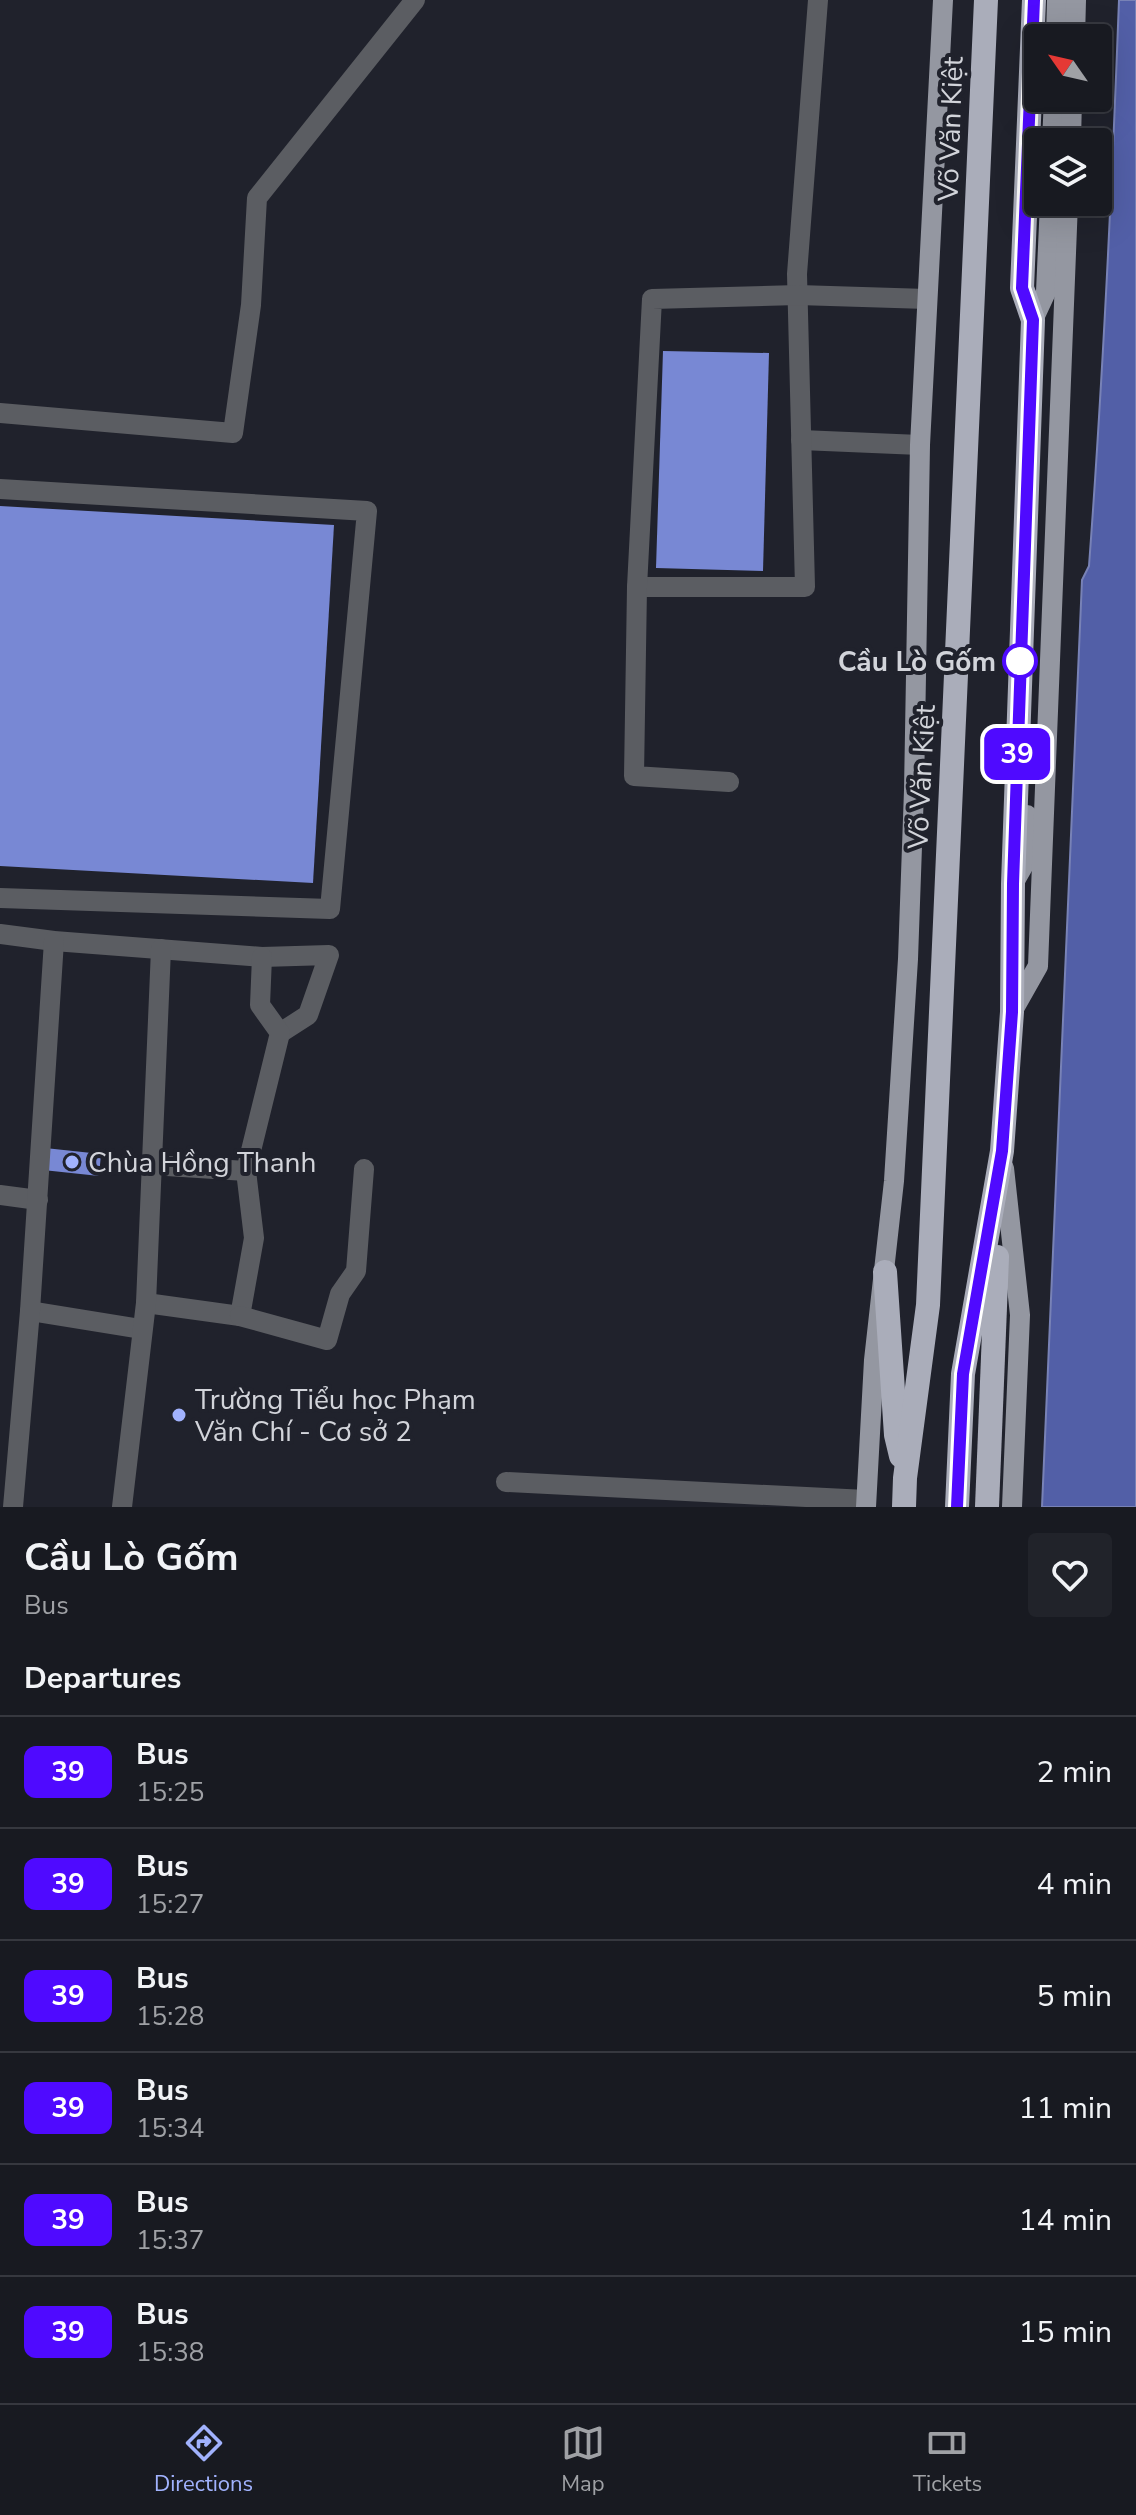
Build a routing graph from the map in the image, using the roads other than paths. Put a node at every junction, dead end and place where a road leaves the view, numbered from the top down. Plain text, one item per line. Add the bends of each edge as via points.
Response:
1 (415, 0) edge
2 (818, 0) edge
3 (943, 0) edge
4 (986, 0) edge
5 (1034, 0) edge
6 (1057, 0) edge
7 (1076, 0) edge
8 (1056, 24) edge
9 (1075, 24) edge
10 (1049, 216) edge
11 (1067, 216) edge
12 (798, 295) junction
13 (927, 299) junction
14 (1033, 320) junction
15 (0, 413) edge
16 (801, 440) junction
17 (920, 445) junction
18 (0, 489) edge
19 (637, 587) junction
20 (729, 782) dead end
21 (0, 898) edge
22 (0, 934) edge
23 (54, 941) junction
24 (161, 949) junction
25 (262, 957) junction
26 (1012, 1012) junction
27 (280, 1033) junction
28 (1002, 1151) junction
29 (151, 1165) junction
30 (364, 1169) dead end
31 (246, 1171) junction
32 (0, 1195) edge
33 (38, 1200) junction
34 (885, 1272) junction
35 (146, 1303) junction
36 (30, 1311) junction
37 (240, 1316) junction
38 (141, 1329) junction
39 (905, 1478) junction
40 (506, 1482) dead end
41 (866, 1504) edge
42 (13, 1507) edge
43 (122, 1507) edge
44 (904, 1507) edge
45 (957, 1507) edge
46 (987, 1507) edge
47 (1012, 1507) edge

1 - 15 street via 257,198 251,305 233,433
2 - 12 street
3 - 13 main road, Võ Văn Kiệt
4 - 39 highway, Võ Văn Kiệt via 928,1305
5 - 14 highway via 1022,288
6 - 8 main road
7 - 9 main road
10 - 14 main road via 1046,292
11 - 26 main road via 1038,966
12 - 13 street
12 - 16 street
12 - 19 street via 652,299
13 - 17 main road, Võ Văn Kiệt
14 - 26 highway
16 - 17 street
16 - 19 street via 805,587
17 - 34 main road, Võ Văn Kiệt via 908,959
18 - 21 street via 367,511 330,909
19 - 20 street via 634,776
22 - 23 street
23 - 24 street
23 - 33 street
24 - 25 street
24 - 29 street
25 - 27 street via 260,1005
25 - 27 street via 329,955 308,1015
26 - 28 highway
27 - 31 street
28 - 45 highway via 963,1374
28 - 46 highway
28 - 47 main road via 1020,1315
29 - 31 street
29 - 35 street
30 - 37 street via 356,1271 340,1294 327,1340
31 - 37 street via 254,1238
32 - 33 street
33 - 36 street
34 - 39 highway via 896,1435
34 - 41 main road, Võ Văn Kiệt
35 - 37 street
35 - 38 street
36 - 38 street
36 - 42 street
38 - 43 street
39 - 44 highway, Võ Văn Kiệt
40 - 41 street

